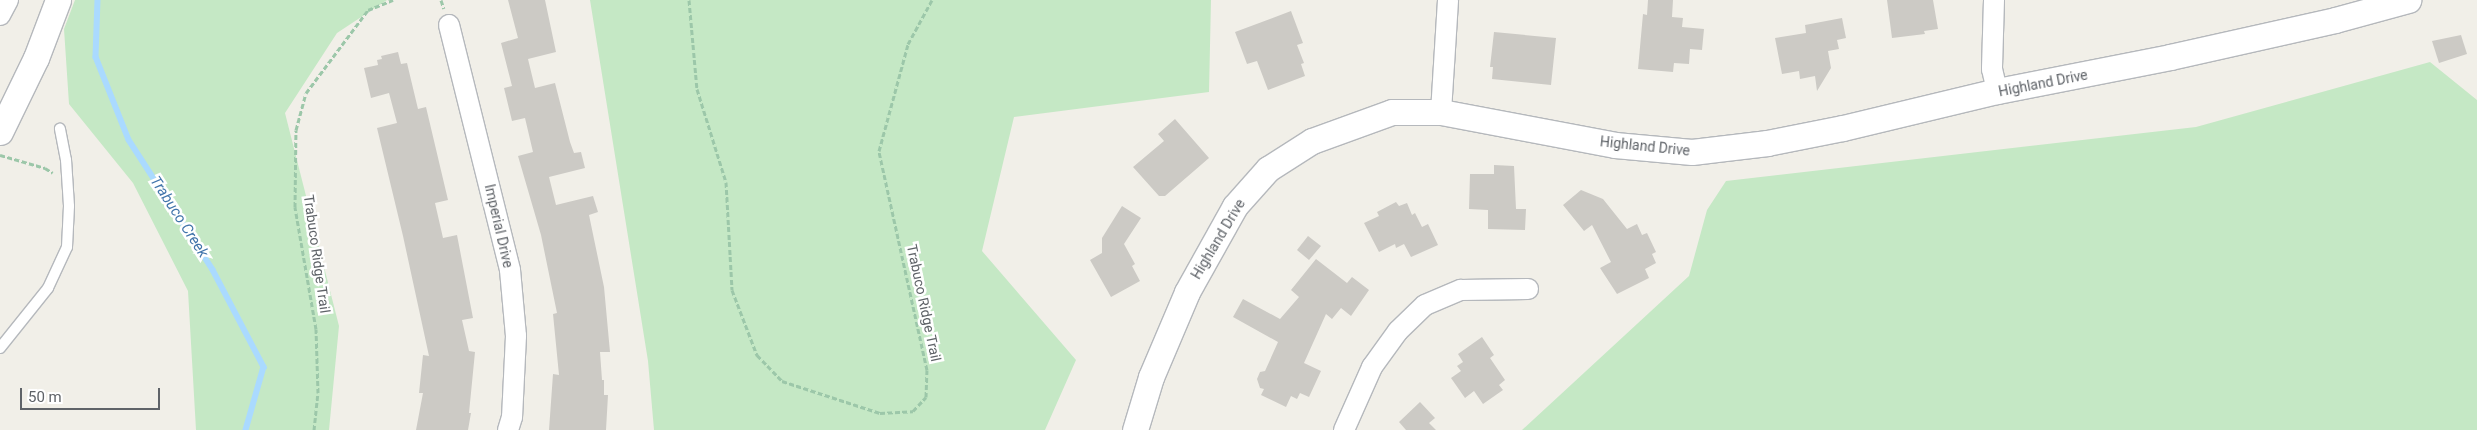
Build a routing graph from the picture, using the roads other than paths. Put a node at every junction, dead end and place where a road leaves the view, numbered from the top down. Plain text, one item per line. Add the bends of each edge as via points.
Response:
1 (8, 0) edge
2 (58, 0) edge
3 (1448, 0) edge
4 (1994, 0) edge
5 (2408, 0) edge
6 (0, 15) edge
7 (450, 25) dead end
8 (1997, 92) junction
9 (1441, 112) junction
10 (60, 129) dead end
11 (0, 132) edge
12 (1528, 289) dead end
13 (0, 348) edge
14 (508, 430) edge
15 (1135, 430) edge
16 (1344, 430) edge

1 - 6 street
2 - 11 street via 36,58
3 - 9 street
4 - 8 street via 1992,69
5 - 8 street, Highland Drive via 2190,53
7 - 14 street, Imperial Drive via 510,270 516,336 512,417
8 - 9 street, Highland Drive via 1767,143 1692,152 1615,145
9 - 15 street, Highland Drive via 1392,112 1312,141 1268,169 1235,206 1187,292 1151,377
10 - 13 lane via 66,160 67,246 48,288
12 - 16 street via 1461,290 1425,305 1398,331 1372,367

